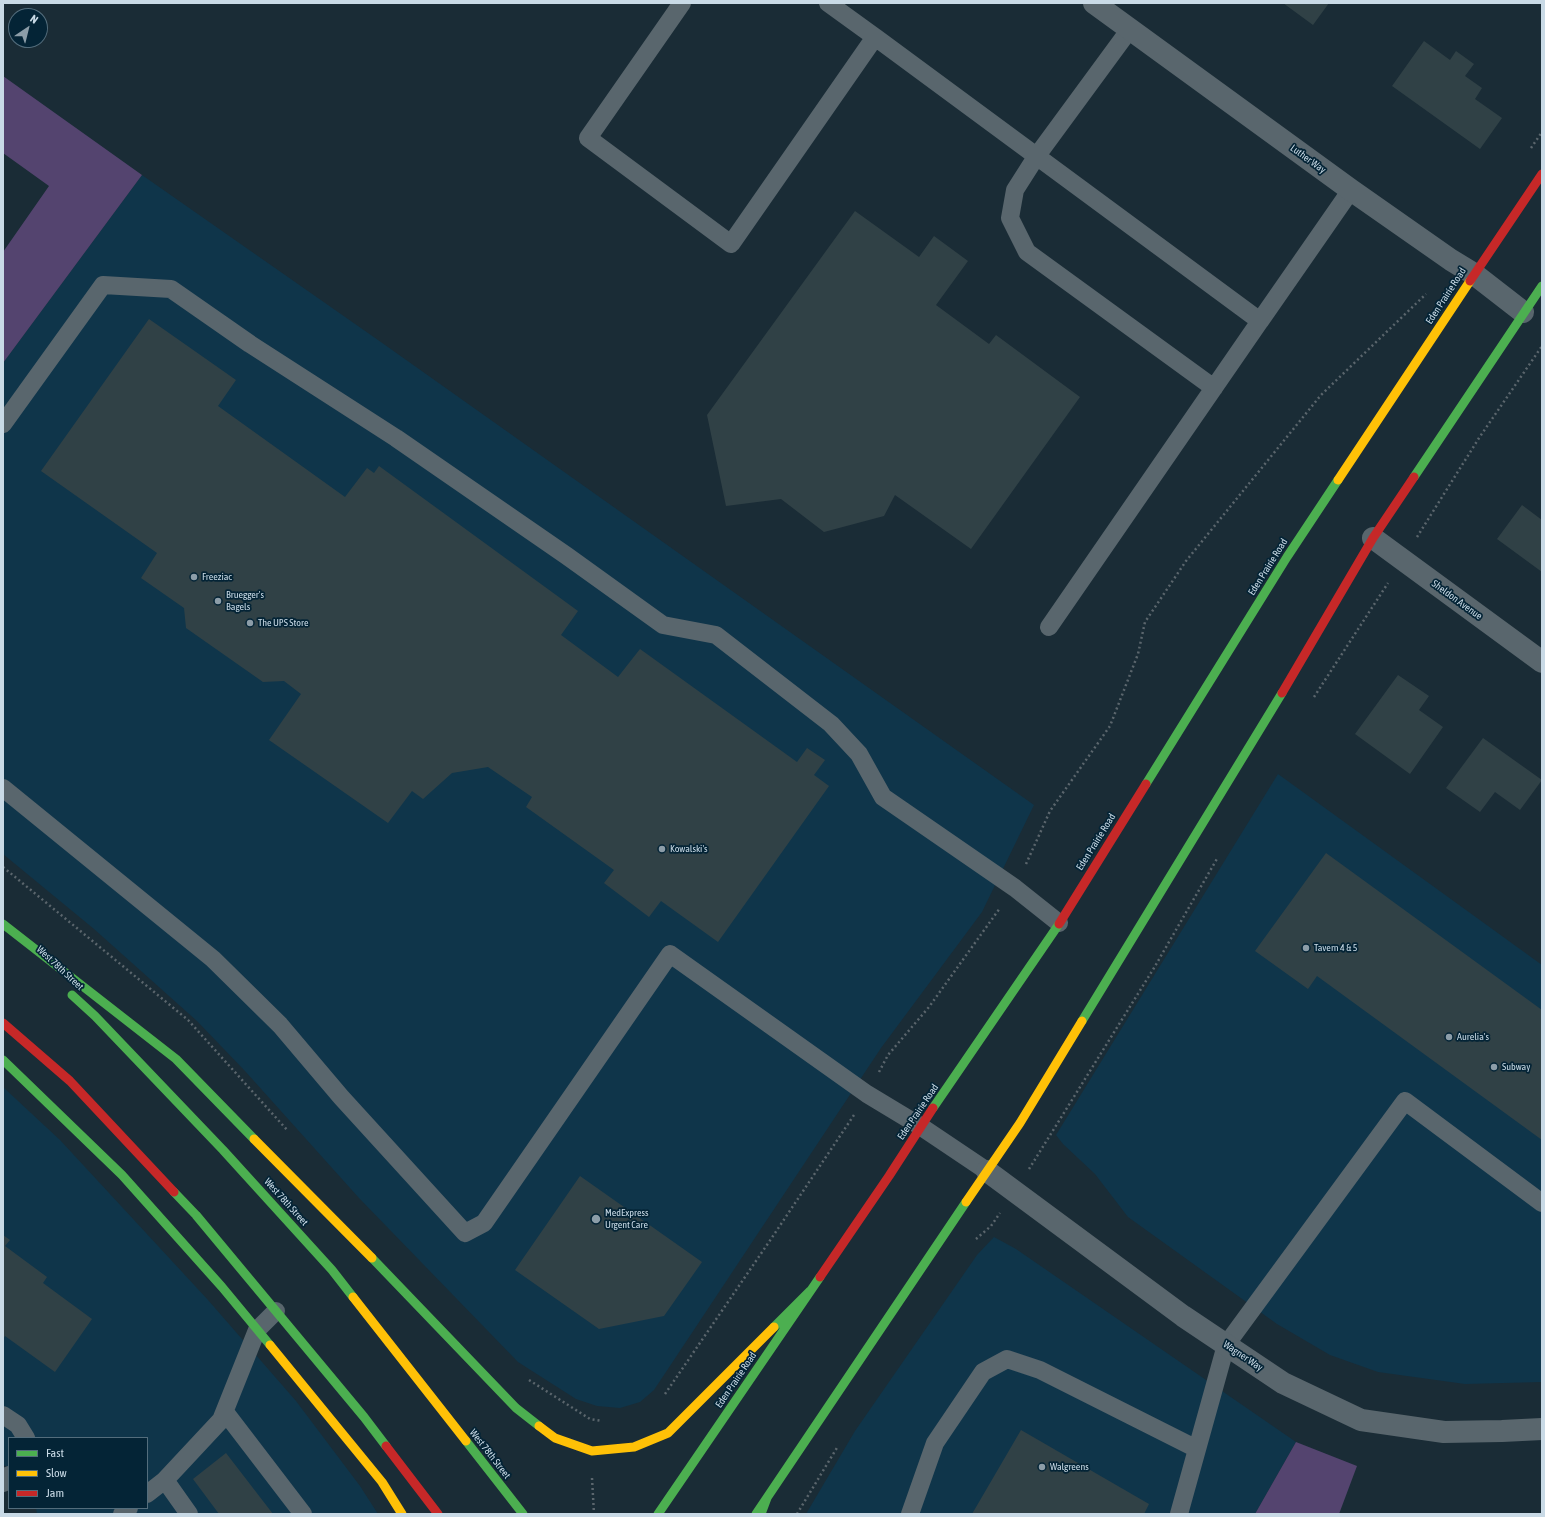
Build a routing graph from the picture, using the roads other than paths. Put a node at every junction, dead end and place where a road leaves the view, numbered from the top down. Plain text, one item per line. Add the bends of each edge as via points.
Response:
1 (682, 3) edge
2 (828, 3) edge
3 (1094, 3) edge
4 (1130, 29) junction
5 (875, 38) junction
6 (1036, 157) junction
7 (1542, 174) edge
8 (1351, 190) junction
9 (1474, 274) junction
10 (1542, 286) edge
11 (1523, 312) junction
12 (1260, 321) junction
13 (1214, 388) junction
14 (3, 424) edge
15 (1373, 538) junction
16 (1049, 627) dead end
17 (1542, 662) edge
18 (3, 788) edge
19 (1058, 923) junction
20 (3, 924) edge
21 (3, 931) edge
22 (38, 963) dead end
23 (66, 989) dead end
24 (3, 1023) edge
25 (3, 1060) edge
26 (920, 1126) junction
27 (987, 1171) junction
28 (1542, 1203) edge
29 (810, 1291) junction
30 (276, 1311) junction
31 (257, 1330) junction
32 (1226, 1345) junction
33 (225, 1412) junction
34 (3, 1415) edge
35 (1542, 1429) edge
36 (25, 1437) edge
37 (1197, 1449) junction
38 (165, 1480) junction
39 (148, 1493) edge
40 (767, 1498) junction
41 (189, 1514) edge
42 (303, 1514) edge
43 (402, 1514) edge
44 (438, 1514) edge
45 (523, 1514) edge
46 (658, 1514) edge
47 (756, 1514) edge
48 (762, 1514) edge
49 (910, 1514) edge
50 (1179, 1514) edge

1 - 5 lane via 588,138 731,244
2 - 5 lane
3 - 4 street, Luther Way
4 - 6 lane
4 - 8 street, Luther Way
5 - 6 lane
6 - 12 lane
6 - 13 lane via 1015,190 1010,218 1027,252
7 - 9 main road, Eden Prairie Road
8 - 9 street, Luther Way
8 - 12 lane
9 - 11 street, Luther Way
9 - 19 main road, Eden Prairie Road via 1287,558
10 - 11 main road
11 - 15 main road
12 - 13 lane
13 - 16 lane
14 - 19 lane via 103,285 171,289 250,344 396,438 568,556 663,625 716,635 831,724 859,754 883,797 1015,888
15 - 17 street, Sheldon Avenue
15 - 27 main road via 1249,750 1020,1123
18 - 26 lane via 214,959 280,1025 341,1097 465,1234 484,1223 670,954 867,1094
19 - 26 main road, Eden Prairie Road
20 - 29 main road via 176,1059 516,1408 555,1438 592,1451 634,1447 668,1433
21 - 22 main road, West 78th Street
23 - 45 main road, West 78th Street via 218,1144 332,1270
24 - 30 main road via 70,1081 196,1215
25 - 31 main road via 122,1174
26 - 27 lane
26 - 29 main road, Eden Prairie Road
27 - 32 street, Wagner Way via 1177,1312
27 - 40 main road
28 - 32 lane via 1405,1101
29 - 46 main road, Eden Prairie Road
30 - 31 lane
30 - 44 main road via 364,1418
31 - 33 lane
31 - 43 main road via 382,1482
32 - 35 street, Wagner Way via 1284,1383 1361,1420 1444,1432
32 - 37 lane
33 - 38 lane via 221,1420
33 - 42 lane
34 - 36 lane via 18,1425
37 - 49 lane via 1040,1370 1007,1359 983,1372 934,1443
37 - 50 lane
38 - 39 lane
38 - 41 lane
40 - 47 main road
40 - 48 main road

